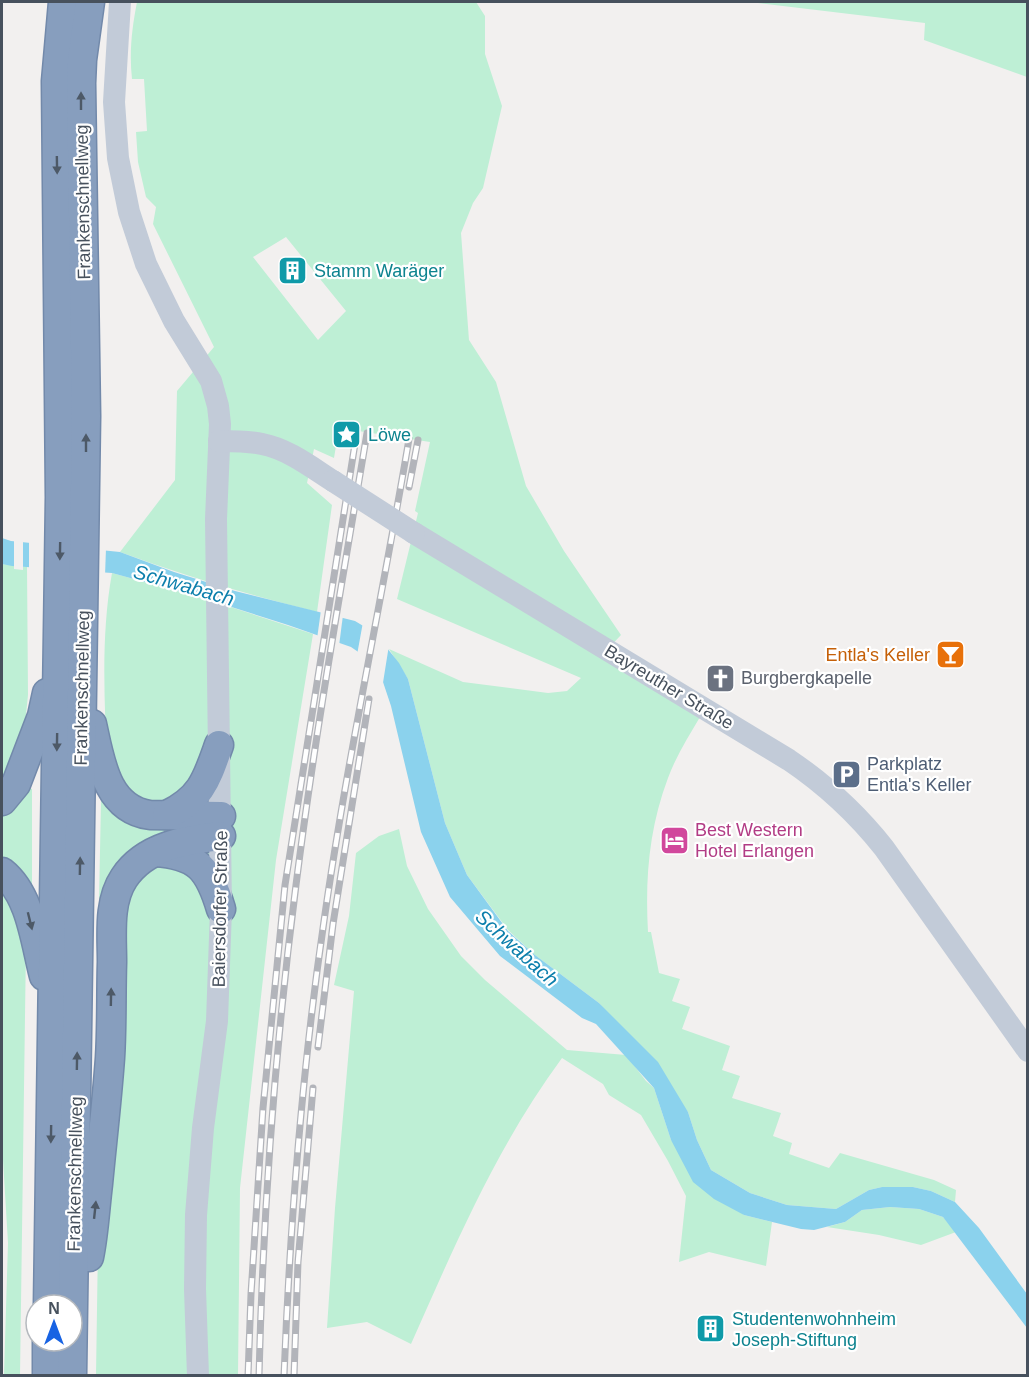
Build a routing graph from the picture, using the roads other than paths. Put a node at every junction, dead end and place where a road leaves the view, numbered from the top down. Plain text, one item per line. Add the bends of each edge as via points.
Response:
1 (63, 2) edge
2 (90, 2) edge
3 (120, 2) edge
4 (219, 441) junction
5 (73, 500) junction
6 (72, 604) junction
7 (59, 641) junction
8 (82, 678) junction
9 (219, 745) junction
10 (2, 801) edge
11 (167, 815) junction
12 (221, 826) junction
13 (155, 852) junction
14 (2, 872) edge
15 (221, 909) junction
16 (54, 1012) junction
17 (1028, 1051) edge
18 (48, 1293) edge
19 (64, 1356) edge
20 (47, 1376) edge
21 (198, 1376) edge

1 -> 5 highway, Frankenschnellweg via 56,81
5 -> 2 highway, Frankenschnellweg via 85,336 81,94
3 - 4 main road, Baiersdorfer Straße via 114,102 118,158 129,212 136,239 174,321 211,381 218,406
4 - 9 main road, Baiersdorfer Straße
4 - 17 main road, Bayreuther Straße, bridge via 263,444 289,454 780,754 826,788 884,848
5 - 6 highway, Frankenschnellweg
6 - 7 highway, Frankenschnellweg
6 - 8 highway, Frankenschnellweg
7 - 10 highway via 28,757 16,784
7 -> 16 highway, Frankenschnellweg
8 - 11 highway via 100,760 116,796 139,813
19 -> 8 highway, Frankenschnellweg
9 - 11 highway via 202,789 183,807
9 - 12 main road, Baiersdorfer Straße
11 - 12 highway
12 - 13 highway
12 - 15 main road, Baiersdorfer Straße
13 - 15 highway via 177,854 201,867 210,878
19 -> 13 highway via 92,1245 110,1056 113,910 124,878
14 -> 16 highway via 27,910
15 - 21 main road, Baiersdorfer Straße via 217,1021 196,1215
16 -> 18 highway, Frankenschnellweg
19 - 20 highway, Frankenschnellweg

